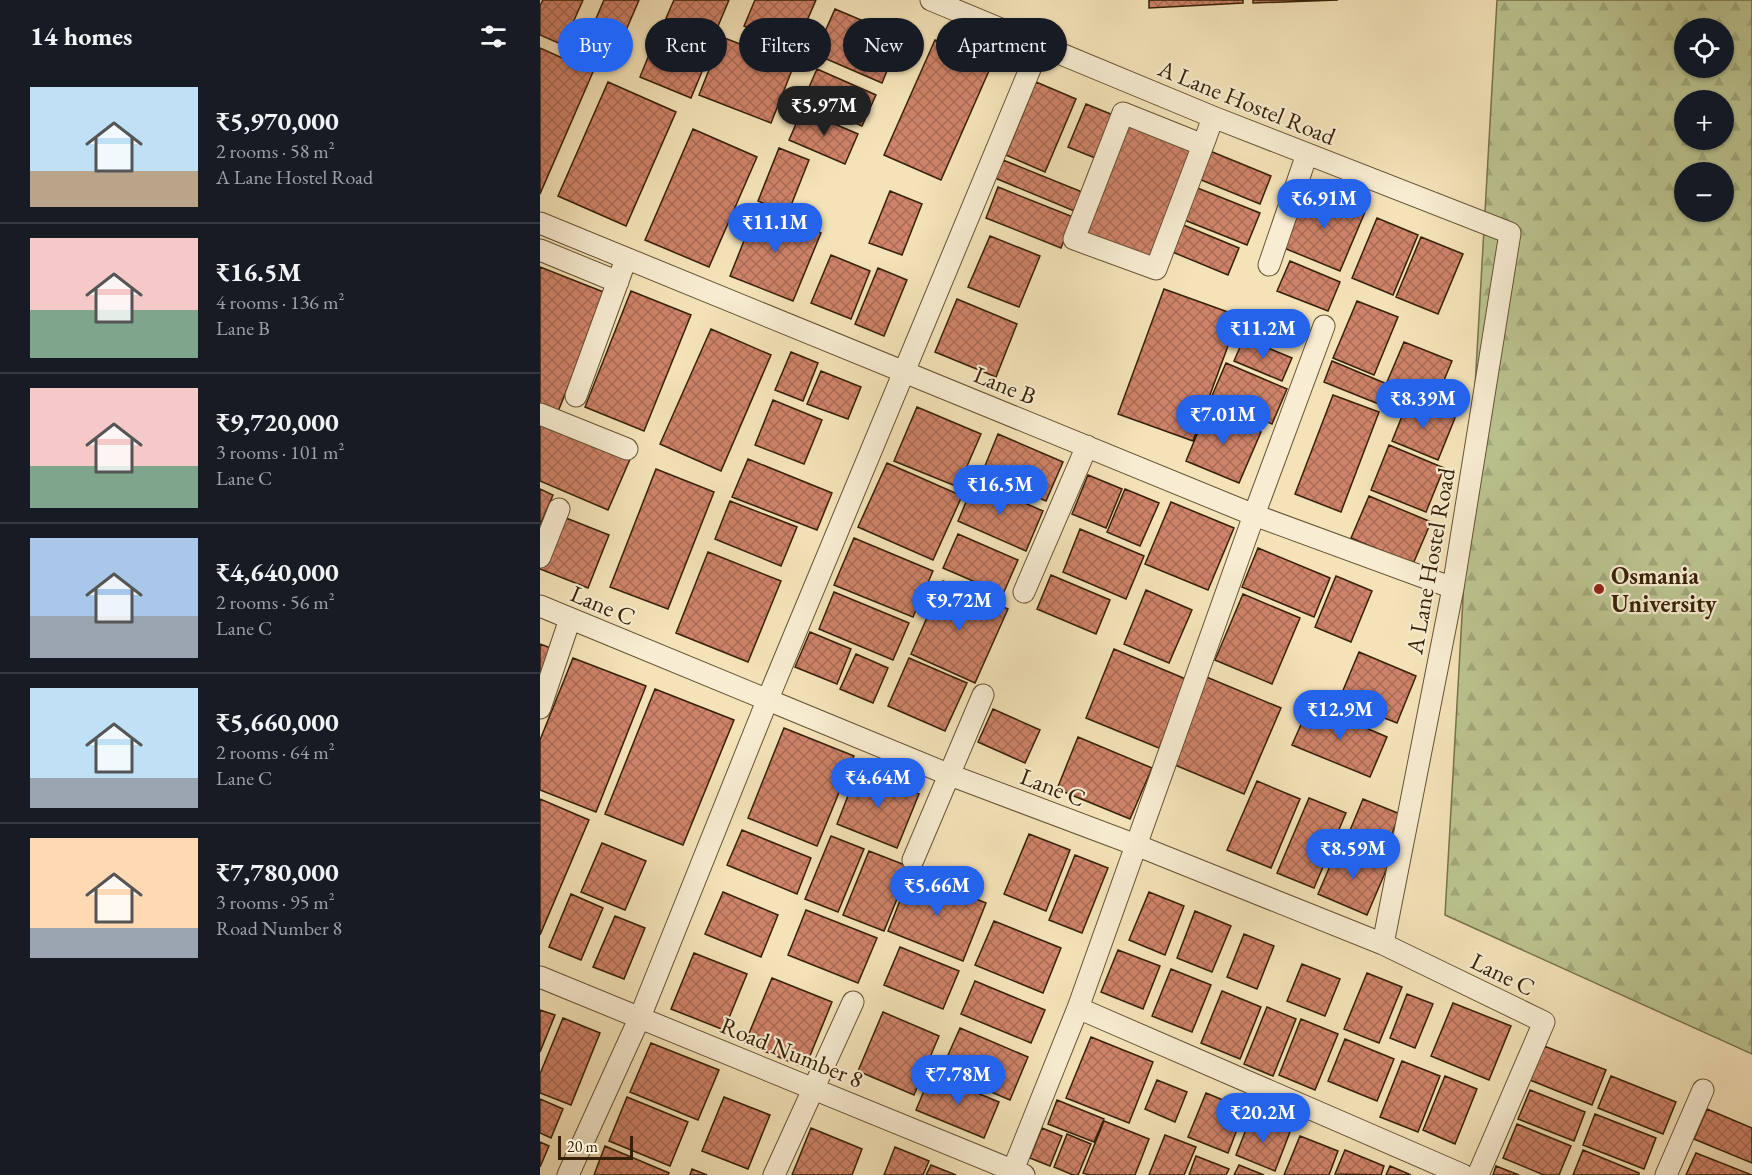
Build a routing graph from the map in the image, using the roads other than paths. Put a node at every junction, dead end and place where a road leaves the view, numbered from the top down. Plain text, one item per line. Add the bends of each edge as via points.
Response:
1 (931, 0) edge
2 (975, 18) edge
3 (1067, 56) edge
4 (1029, 72) edge
5 (1213, 117) junction
6 (1203, 145) junction
7 (1307, 154) junction
8 (541, 228) edge
9 (540, 250) edge
10 (626, 259) junction
11 (1269, 265) dead end
12 (618, 282) junction
13 (1324, 326) dead end
14 (905, 373) junction
15 (576, 396) dead end
16 (540, 414) edge
17 (1087, 446) junction
18 (627, 449) dead end
19 (559, 509) dead end
20 (1254, 514) junction
21 (540, 557) edge
22 (1453, 588) junction
23 (1024, 592) dead end
24 (540, 606) edge
25 (570, 619) junction
26 (983, 695) dead end
27 (767, 701) junction
28 (540, 708) edge
29 (950, 775) junction
30 (1136, 845) junction
31 (913, 860) dead end
32 (1383, 944) junction
33 (540, 977) edge
34 (853, 1002) dead end
35 (1078, 1008) junction
36 (640, 1017) junction
37 (814, 1089) junction
38 (1704, 1090) dead end
39 (1016, 1173) edge
40 (568, 1175) edge
41 (774, 1175) edge
42 (1463, 1175) edge
43 (1478, 1175) edge
44 (1666, 1175) edge

1 - 2 street, A Lane Hostel Road
3 - 5 street, A Lane Hostel Road
4 - 14 street
5 - 6 street
5 - 7 street, A Lane Hostel Road
6 - 6 street via 1123,113 1074,239 1156,269
7 - 11 street
7 - 22 street, A Lane Hostel Road via 1510,233
8 - 10 street, Lane B
9 - 12 street
10 - 12 street
10 - 14 street, Lane B
12 - 15 street
13 - 20 street
14 - 17 street, Lane B
14 - 27 street
16 - 18 street
17 - 20 street, Lane B
17 - 23 street
19 - 21 street
20 - 22 street, Lane B
20 - 30 street
22 - 32 street, A Lane Hostel Road
24 - 25 street, Lane C
25 - 27 street, Lane C
25 - 28 street
26 - 29 street
27 - 29 street, Lane C
27 - 36 street
29 - 30 street, Lane C
29 - 31 street
30 - 32 street, Lane C
30 - 35 street
32 - 43 street, Lane C via 1544,1022
33 - 36 street, Road Number 8
34 - 37 street
35 - 39 street
35 - 42 street
36 - 37 street, Road Number 8
36 - 40 street
37 - 39 street, Road Number 8
37 - 41 street
38 - 44 street

